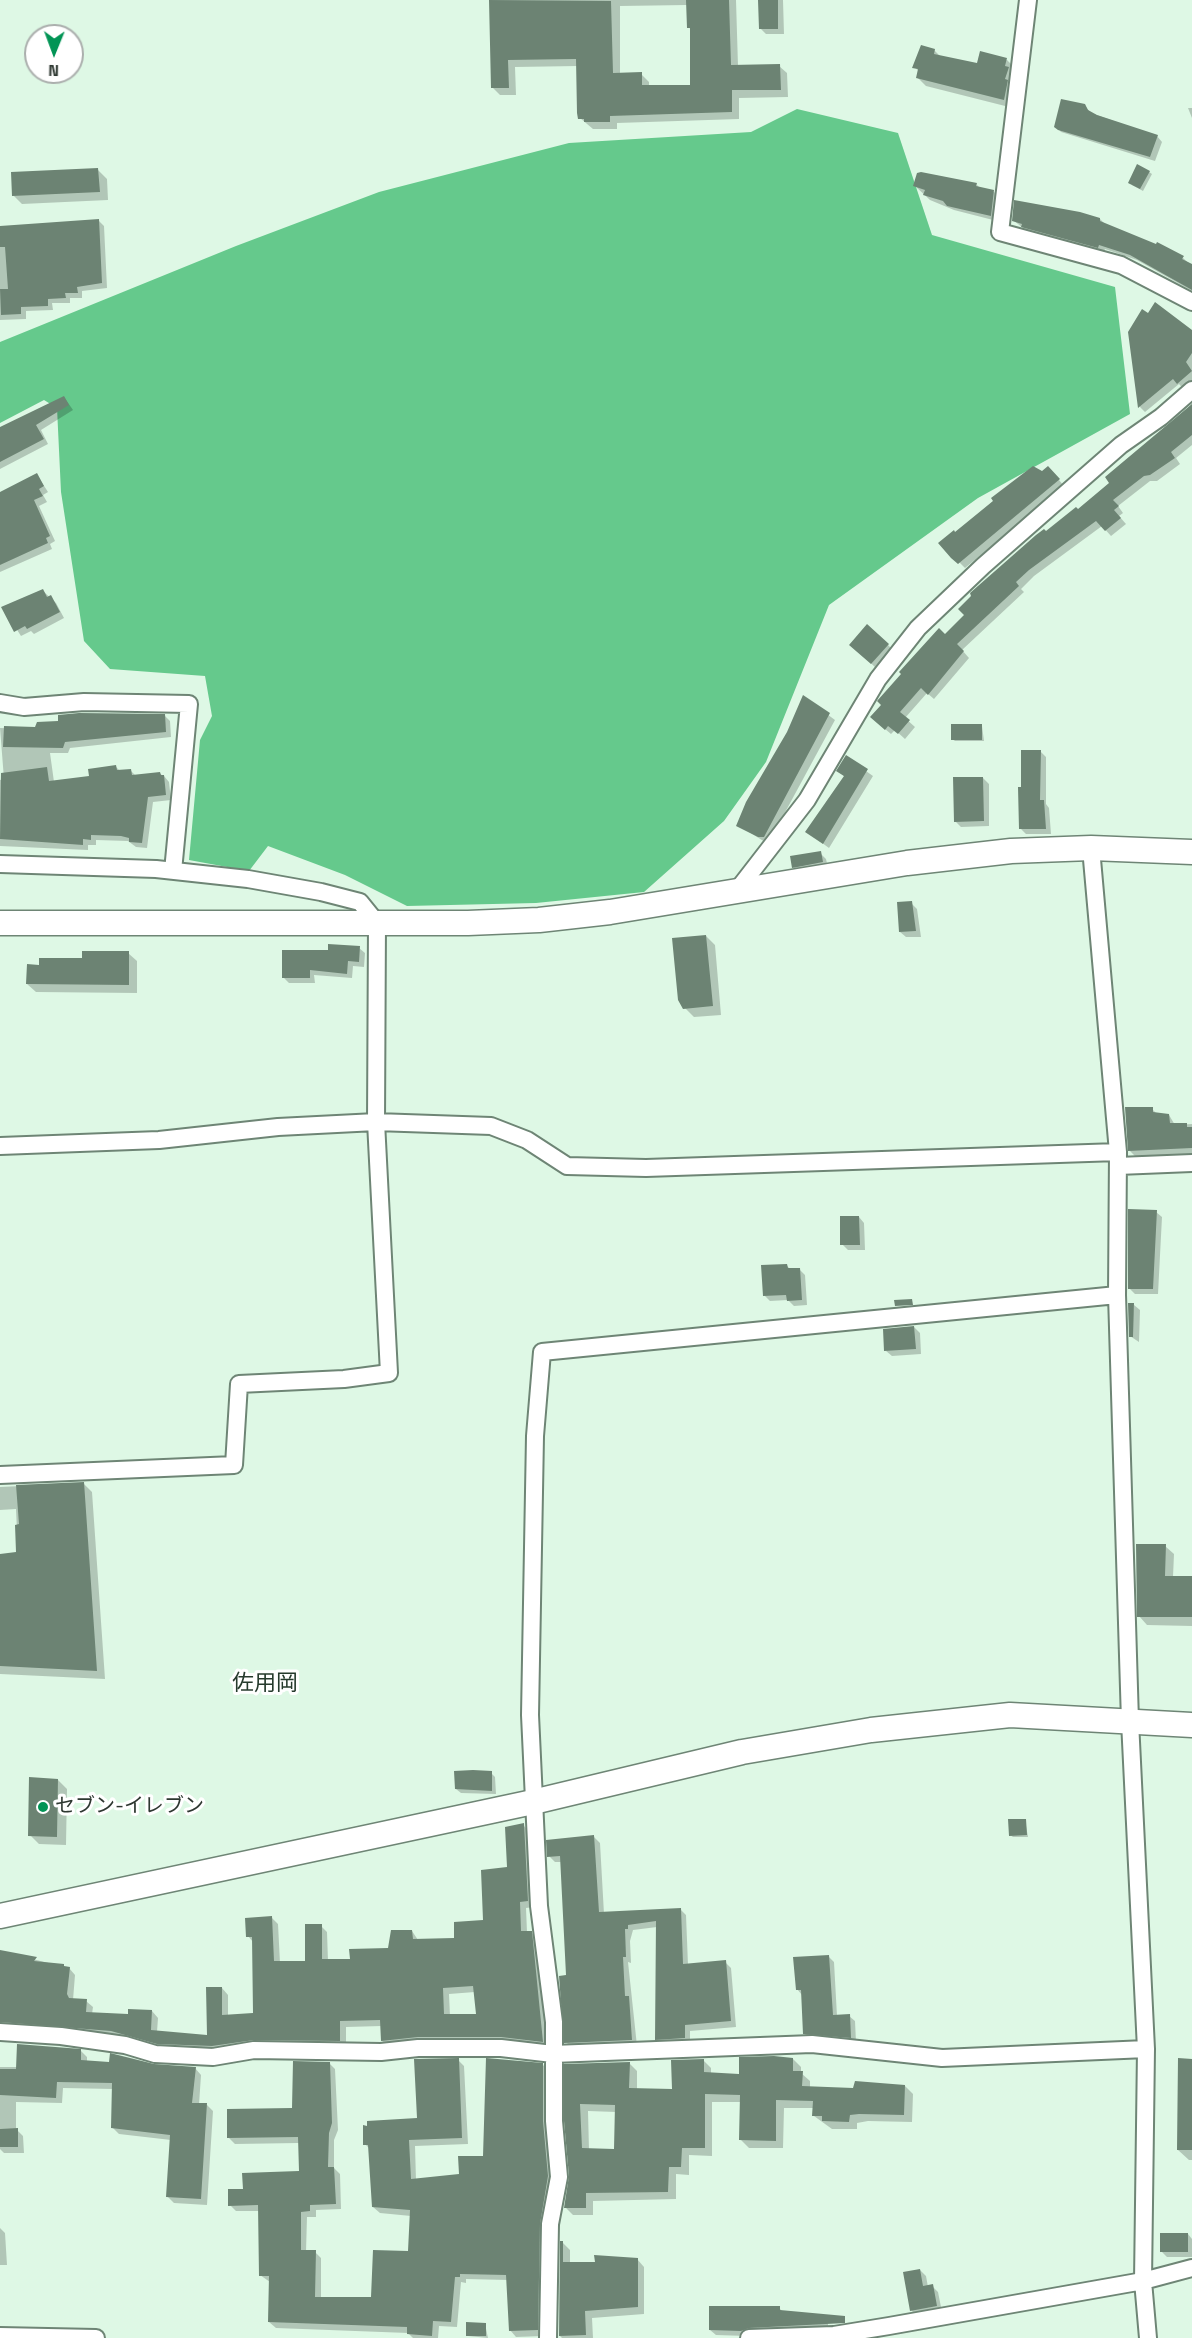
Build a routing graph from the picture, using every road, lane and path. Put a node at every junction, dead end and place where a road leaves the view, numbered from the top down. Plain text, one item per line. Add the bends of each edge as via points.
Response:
1 (1028, 0) edge
2 (1192, 302) edge
3 (1192, 390) edge
4 (0, 703) edge
5 (1091, 848) junction
6 (1192, 852) edge
7 (0, 864) edge
8 (173, 871) junction
9 (735, 893) junction
10 (0, 923) edge
11 (377, 923) junction
12 (376, 1122) junction
13 (0, 1146) edge
14 (1118, 1159) junction
15 (1192, 1163) edge
16 (1117, 1295) junction
17 (0, 1474) edge
18 (1130, 1721) junction
19 (1192, 1725) edge
20 (533, 1802) junction
21 (0, 1916) edge
22 (0, 2032) edge
23 (1146, 2049) junction
24 (553, 2054) junction
25 (1192, 2268) edge
26 (1143, 2281) junction
27 (0, 2336) edge
28 (96, 2338) edge
29 (548, 2338) edge
30 (749, 2338) edge
31 (1148, 2338) edge

1 - 2 street via 1000,232 1121,265
3 - 9 street via 1121,445 918,628 878,679 807,800
4 - 8 street via 24,707 84,702 189,705
5 - 6 street
5 - 9 street via 1011,851 908,863
5 - 14 street
7 - 8 street
8 - 11 street via 321,892 360,902
9 - 11 street via 539,920
10 - 11 street
11 - 12 street
12 - 13 street via 278,1127 159,1140
12 - 14 street via 491,1126 527,1140 567,1166 646,1168
12 - 17 street via 389,1373 239,1384 234,1465
14 - 15 street
14 - 16 street
16 - 18 street
16 - 20 street via 542,1352 535,1448 530,1715
18 - 19 street
18 - 20 street via 1010,1715 871,1730 742,1752
18 - 23 street
20 - 21 street
20 - 24 street via 539,1906 554,2022
22 - 24 street via 125,2045 154,2054 213,2057 254,2050 381,2052 418,2048 501,2048
23 - 24 street via 942,2058 812,2044
23 - 26 street
24 - 29 street via 559,2177 550,2224
25 - 26 street
26 - 30 street via 834,2335
26 - 31 street
27 - 28 street

